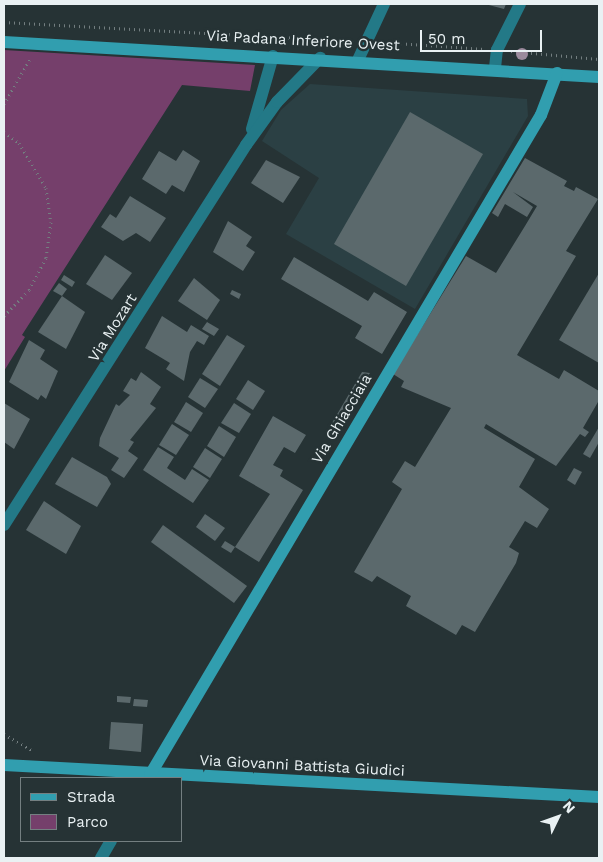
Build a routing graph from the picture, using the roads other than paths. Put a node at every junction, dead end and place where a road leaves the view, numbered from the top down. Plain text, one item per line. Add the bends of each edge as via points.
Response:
1 (384, 4) edge
2 (520, 4) edge
3 (4, 42) edge
4 (273, 56) junction
5 (320, 58) junction
6 (358, 60) junction
7 (495, 68) junction
8 (557, 73) junction
9 (599, 77) edge
10 (246, 145) junction
11 (4, 525) edge
12 (4, 765) edge
13 (149, 777) edge
14 (182, 778) edge
15 (599, 797) edge
16 (110, 842) edge
17 (101, 858) edge

1 - 6 street
2 - 7 street via 497,50
3 - 4 street, Via Padana Inferiore Ovest
4 - 5 street, Via Padana Inferiore Ovest
4 - 10 street, Via Mozart
5 - 6 street, Via Padana Inferiore Ovest
5 - 10 street, Via Mozart via 277,102
6 - 7 street, Via Padana Inferiore Ovest
7 - 8 street, Via Padana Inferiore Ovest
8 - 9 street, Via Padana Inferiore Ovest
8 - 13 street, Via Ghiacciaia via 541,115
10 - 11 street, Via Mozart
12 - 13 street, Via Giovanni Battista Giudici
14 - 15 street, Via Giovanni Battista Giudici
16 - 17 street

